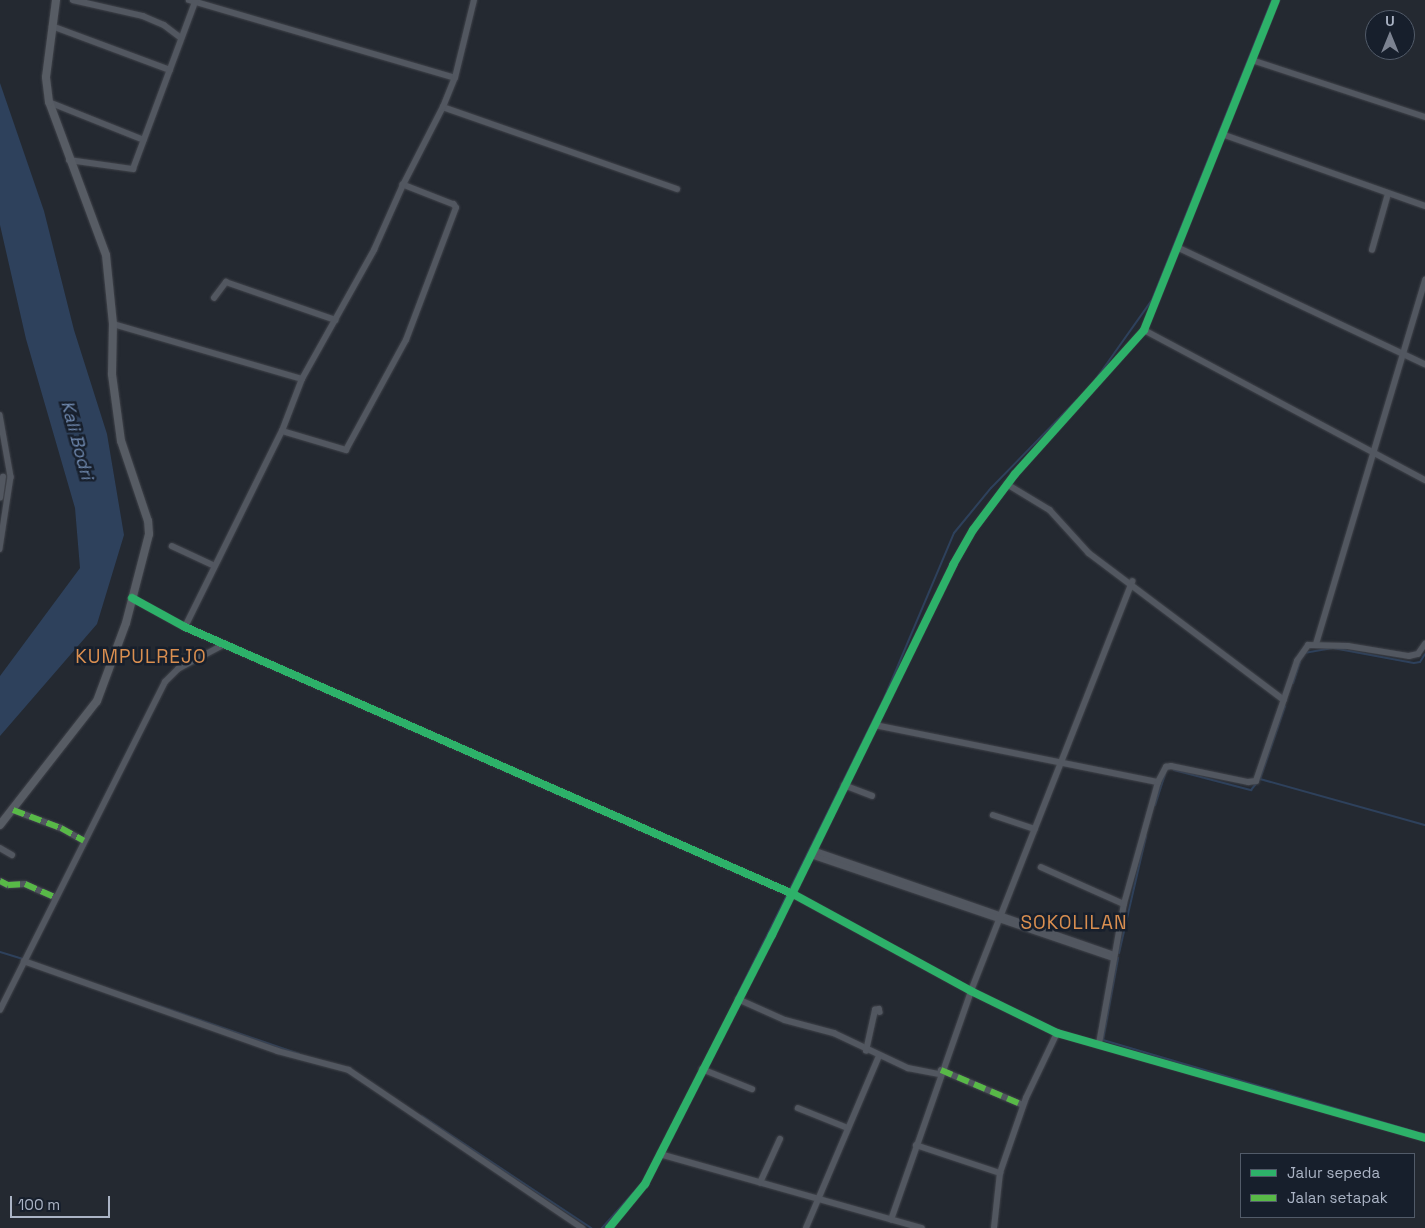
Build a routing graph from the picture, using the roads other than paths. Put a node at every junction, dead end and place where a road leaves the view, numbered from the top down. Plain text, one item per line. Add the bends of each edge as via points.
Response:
1 (56, 0) edge
2 (73, 0) edge
3 (474, 0) edge
4 (1276, 0) edge
5 (193, 1) edge
6 (52, 26) junction
7 (181, 38) junction
8 (1252, 60) junction
9 (170, 70) junction
10 (455, 78) junction
11 (50, 102) junction
12 (443, 107) junction
13 (1425, 117) edge
14 (1222, 134) junction
15 (144, 140) junction
16 (69, 160) junction
17 (402, 184) junction
18 (678, 189) dead end
19 (1388, 194) junction
20 (1425, 206) edge
21 (1177, 246) junction
22 (1372, 250) dead end
23 (1425, 280) edge
24 (214, 298) dead end
25 (336, 320) junction
26 (113, 324) junction
27 (1144, 330) junction
28 (1403, 354) junction
29 (1425, 364) edge
30 (302, 379) junction
31 (0, 415) edge
32 (282, 430) junction
33 (1373, 454) junction
34 (1, 476) edge
35 (11, 477) junction
36 (1425, 480) edge
37 (1007, 484) junction
38 (0, 498) edge
39 (0, 546) edge
40 (172, 546) dead end
41 (215, 566) junction
42 (1132, 582) junction
43 (132, 598) junction
44 (186, 627) junction
45 (225, 644) junction
46 (1316, 644) junction
47 (1425, 644) edge
48 (1284, 700) junction
49 (875, 725) junction
50 (1064, 761) junction
51 (1158, 782) junction
52 (844, 785) junction
53 (872, 796) dead end
54 (12, 810) junction
55 (993, 815) dead end
56 (0, 825) edge
57 (1034, 829) junction
58 (84, 841) junction
59 (0, 848) edge
60 (812, 853) junction
61 (12, 855) dead end
62 (1041, 868) dead end
63 (0, 881) edge
64 (785, 891) junction
65 (56, 898) junction
66 (1124, 904) junction
67 (998, 919) junction
68 (1113, 956) junction
69 (24, 961) junction
70 (971, 991) junction
71 (738, 999) junction
72 (0, 1010) edge
73 (880, 1012) dead end
74 (1057, 1033) junction
75 (1099, 1044) junction
76 (866, 1051) junction
77 (879, 1056) junction
78 (702, 1069) junction
79 (941, 1072) junction
80 (752, 1089) dead end
81 (1023, 1105) junction
82 (798, 1108) dead end
83 (848, 1128) junction
84 (1425, 1138) edge
85 (780, 1139) dead end
86 (916, 1145) junction
87 (660, 1154) junction
88 (1000, 1173) junction
89 (760, 1183) junction
90 (819, 1200) junction
91 (891, 1220) junction
92 (900, 1225) edge
93 (582, 1228) edge
94 (609, 1228) edge
95 (806, 1228) edge
96 (922, 1228) edge
97 (994, 1228) edge

1 - 6 street
2 - 7 street via 144,16
3 - 10 street
4 - 8 street
5 - 7 street
5 - 10 street
6 - 9 street
6 - 11 street via 46,77
7 - 9 street
8 - 13 street
8 - 14 street
9 - 15 street
10 - 12 street
11 - 15 street
11 - 16 street
12 - 17 street
12 - 18 street
14 - 19 street
14 - 21 street
15 - 16 street via 132,170
16 - 26 street via 106,255
17 - 25 street via 374,250
17 - 32 street via 454,204 456,208 406,340 346,450
19 - 20 street
19 - 22 street
21 - 27 street
21 - 28 street
23 - 28 street
24 - 25 street via 226,282
25 - 30 street
26 - 30 street
26 - 43 street via 112,374 121,441 149,528
27 - 33 street
27 - 37 street
28 - 29 street
28 - 33 street
30 - 32 street
31 - 35 street
32 - 41 street
33 - 36 street
33 - 46 street
34 - 35 street
34 - 38 street
35 - 39 street
37 - 42 street via 1050,510 1089,552
37 - 49 street via 953,565
40 - 41 street
41 - 44 street
42 - 48 street
42 - 50 street
43 - 44 street
43 - 54 street via 110,672 97,701
44 - 45 street
45 - 58 street via 178,669 165,682
45 - 64 street
46 - 47 street via 1410,656 1418,654
46 - 48 street via 1302,650
48 - 51 street via 1256,781 1171,766 1166,767
49 - 50 street
49 - 52 street
50 - 51 street
50 - 57 street
51 - 66 street
52 - 53 street
52 - 60 street
54 - 56 street
54 - 58 street via 62,828
55 - 57 street
57 - 67 street
58 - 65 street
59 - 61 street
60 - 64 street
60 - 67 street
62 - 66 street
63 - 65 street via 8,885 25,884
64 - 70 street
64 - 71 street
65 - 69 street
66 - 68 street
67 - 68 street
67 - 70 street
68 - 75 street
69 - 72 street
69 - 93 street via 278,1051 349,1070
70 - 74 street
70 - 79 street
71 - 76 street via 785,1020 834,1034
71 - 78 street
73 - 76 street via 875,1010
74 - 75 street
74 - 81 street
75 - 84 street
76 - 77 street
77 - 79 street via 908,1068
77 - 83 street
78 - 80 street
78 - 87 street
79 - 81 street
79 - 86 street
81 - 88 street
82 - 83 street
83 - 90 street
85 - 89 street
86 - 88 street
86 - 91 street
87 - 89 street
87 - 94 street via 645,1184
88 - 97 street
89 - 90 street
90 - 91 street
90 - 95 street
91 - 92 street
92 - 96 street

